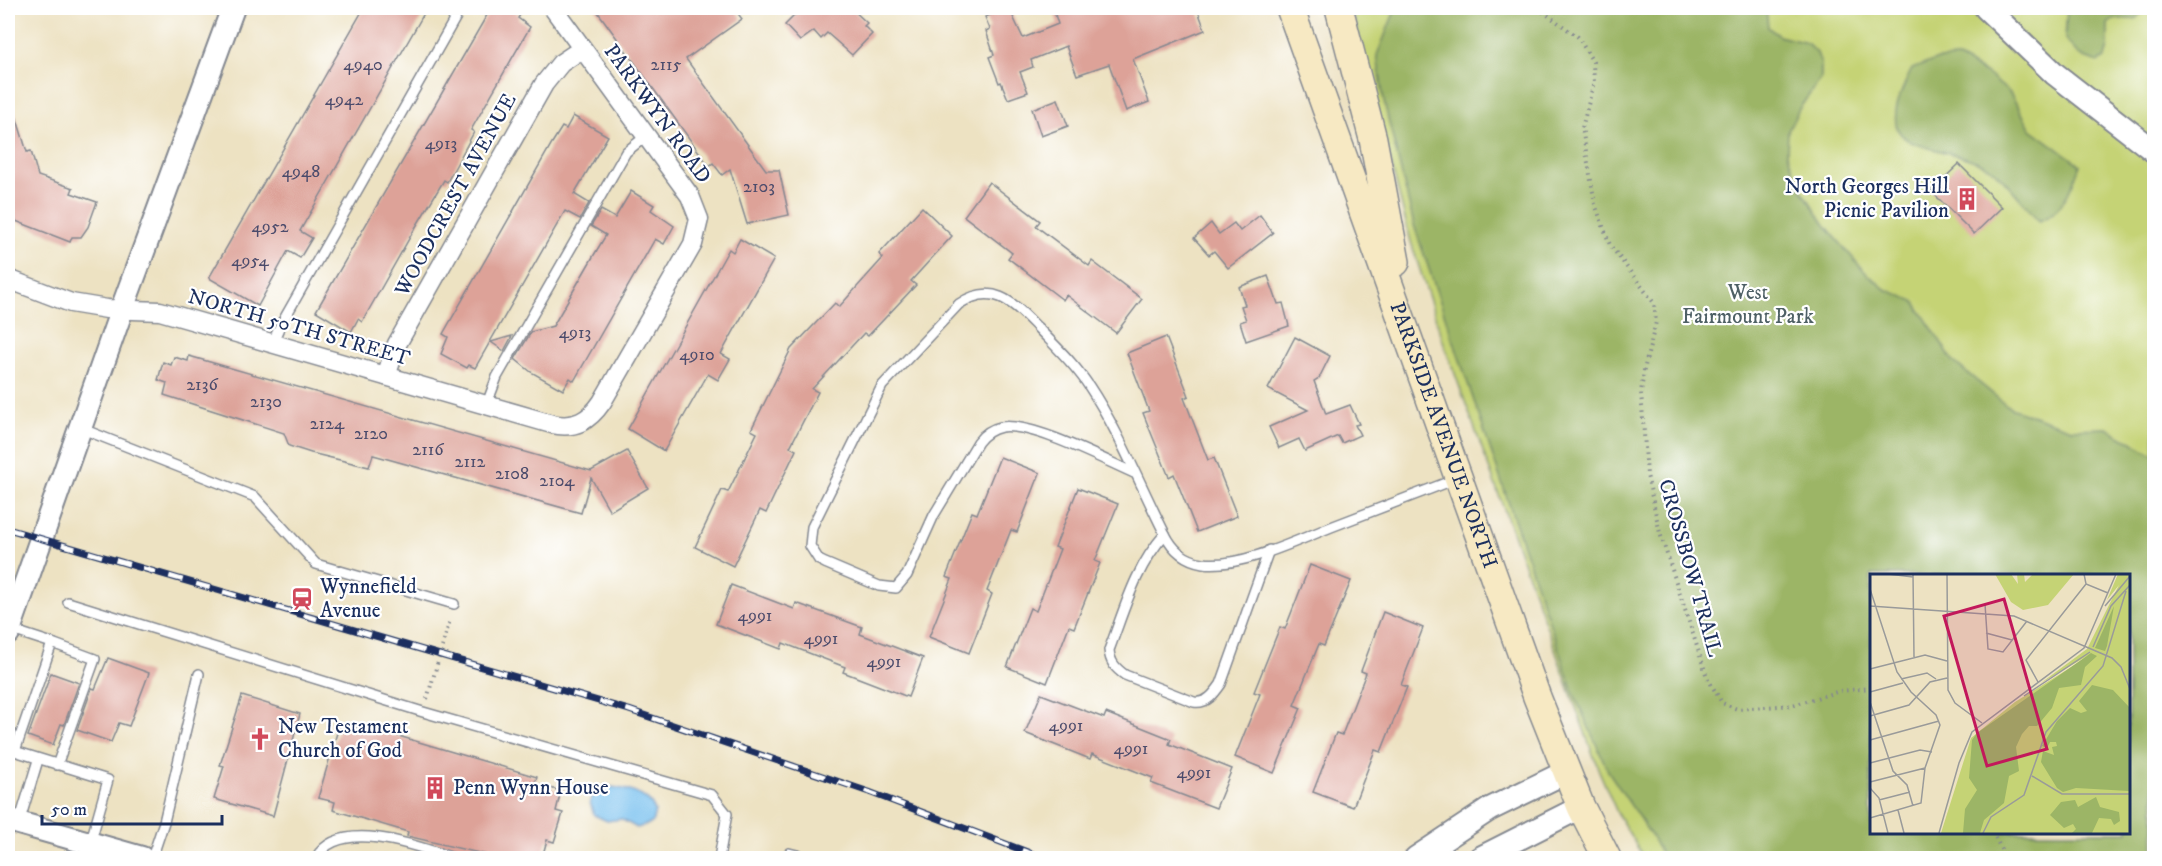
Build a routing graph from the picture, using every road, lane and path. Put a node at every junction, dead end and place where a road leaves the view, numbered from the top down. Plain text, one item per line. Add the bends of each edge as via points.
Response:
1 (233, 8) edge
2 (461, 8) edge
3 (553, 8) edge
4 (1290, 8) edge
5 (1339, 8) edge
6 (1538, 8) edge
7 (1986, 8) edge
8 (582, 49) junction
9 (646, 136) junction
10 (2154, 151) edge
11 (8, 279) edge
12 (122, 309) junction
13 (272, 344) junction
14 (1413, 348) junction
15 (386, 376) junction
16 (486, 406) junction
17 (579, 425) joint
18 (80, 428) junction
19 (1134, 473) junction
20 (1459, 477) junction
21 (1165, 534) junction
22 (1269, 550) junction
23 (68, 602) dead end
24 (454, 604) joint
25 (8, 631) edge
26 (52, 643) junction
27 (199, 674) dead end
28 (1870, 688) edge
29 (423, 712) junction
30 (11, 750) edge
31 (38, 760) junction
32 (57, 765) junction
33 (1566, 771) junction
34 (1581, 807) junction
35 (13, 822) edge
36 (1995, 833) edge
37 (90, 844) junction
38 (789, 853) dead end
39 (142, 858) edge
40 (152, 858) edge
41 (316, 858) edge
42 (453, 858) edge
43 (719, 858) edge
44 (809, 858) edge
45 (1416, 858) edge
46 (1480, 858) edge
47 (1607, 858) edge
48 (2005, 858) edge

1 - 12 street
2 - 13 lane
3 - 8 street, PARKWYN ROAD
4 - 14 main road, PARKSIDE AVENUE NORTH
5 - 14 main road via 1373,139
6 - 28 path, CROSSBOW TRAIL via 1578,37 1593,62 1594,82 1582,128 1595,204 1610,245 1654,303 1656,322 1641,393 1647,475 1660,533 1707,677 1722,703 1737,709 1793,705 1840,691
7 - 10 street via 2055,74
8 - 9 street, PARKWYN ROAD
8 - 15 street, WOODCREST AVENUE via 561,63 544,84 397,344
9 - 16 lane via 626,152 497,377
9 - 17 street, PARKWYN ROAD via 690,196 699,219 693,244 603,402
11 - 12 street, NORTH 50TH STREET via 72,303
12 - 13 street, NORTH 50TH STREET via 160,311
12 - 18 street
13 - 15 street, NORTH 50TH STREET
14 - 20 main road, PARKSIDE AVENUE NORTH
15 - 16 street, NORTH 50TH STREET
16 - 17 street, NORTH 50TH STREET via 561,426
18 - 24 lane via 255,497 316,564
18 - 25 street
19 - 19 lane via 1033,431 1003,427 985,434 978,442 934,515 908,575 896,588 879,586 825,563 810,546 812,527 882,386 970,297 1009,300 1069,359 1089,386
19 - 21 lane
20 - 22 lane
20 - 33 main road, PARKSIDE AVENUE NORTH
21 - 22 lane via 1182,555 1205,563 1235,561
21 - 22 lane via 1148,553 1135,579 1109,650 1110,658 1125,675 1194,702 1209,698 1221,684
23 - 29 lane
24 - 29 path
25 - 26 lane
26 - 30 lane via 36,703
26 - 32 lane via 95,659 69,716
27 - 40 lane
29 - 43 lane via 712,795 727,814
30 - 31 lane
31 - 32 lane
31 - 35 lane
32 - 37 lane via 108,780
33 - 34 main road, PARKSIDE AVENUE NORTH
33 - 45 street via 1491,808
34 - 46 street
34 - 47 main road, PARKSIDE AVENUE NORTH
35 - 37 street
36 - 48 path
37 - 39 street
38 - 44 lane
41 - 42 lane via 326,846 352,837 388,840

